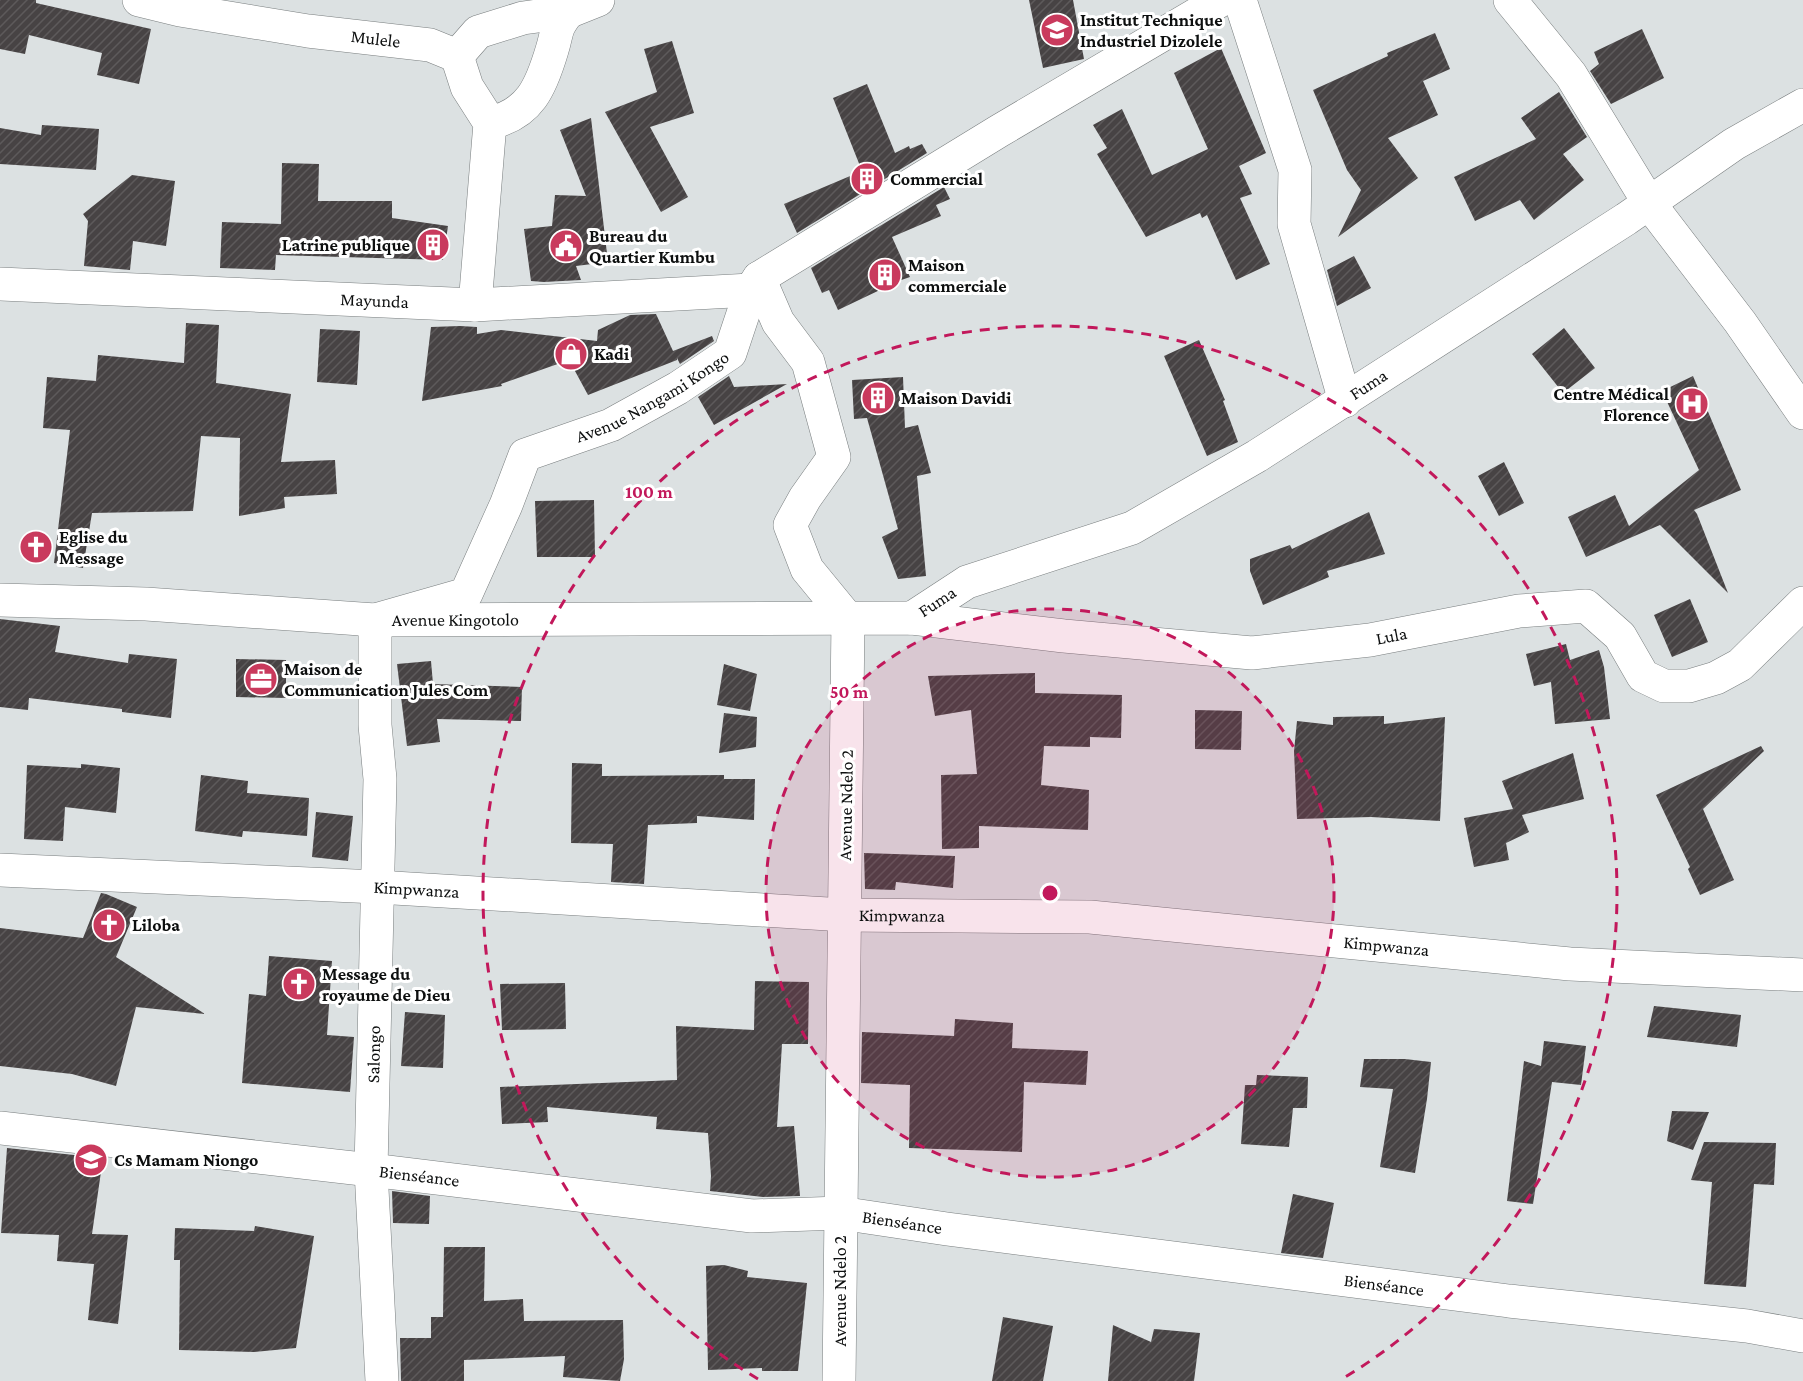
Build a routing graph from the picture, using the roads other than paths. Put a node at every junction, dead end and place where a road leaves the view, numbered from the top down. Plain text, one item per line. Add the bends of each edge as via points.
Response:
1 (139, 0) edge
2 (598, 0) edge
3 (1221, 0) edge
4 (1240, 0) edge
5 (1510, 0) edge
6 (568, 12) junction
7 (457, 56) junction
8 (1803, 105) edge
9 (490, 123) junction
10 (1649, 203) junction
11 (0, 284) edge
12 (754, 284) junction
13 (475, 305) junction
14 (1345, 401) junction
15 (1803, 413) edge
16 (0, 600) edge
17 (1803, 603) edge
18 (912, 618) junction
19 (848, 619) junction
20 (375, 620) junction
21 (0, 870) edge
22 (377, 887) junction
23 (845, 915) junction
24 (1803, 975) edge
25 (0, 1128) edge
26 (371, 1170) junction
27 (840, 1213) junction
28 (1803, 1336) edge
29 (382, 1381) edge
30 (839, 1381) edge

1 - 7 street, Mulele via 308,31 430,45
2 - 6 street
3 - 12 street via 999,131
4 - 14 street via 1295,170 1294,224
5 - 10 street via 1571,75
6 - 7 street via 523,18 478,32
6 - 9 street via 557,26 536,91 524,108 507,119
7 - 9 street via 467,87
8 - 10 street, Fuma via 1734,144
9 - 13 street
10 - 14 street, Fuma
10 - 15 street via 1740,322
11 - 13 street, Mayunda
12 - 13 street, Mayunda
12 - 19 street via 808,362 834,457 790,525 807,569
12 - 20 street, Avenue Nangami Kongo via 730,353 612,425 525,455 466,594
14 - 18 street, Fuma via 1132,528 967,582
16 - 20 street, Avenue Kingotolo via 146,604
17 - 18 street, Lula via 1740,664 1716,678 1689,686 1664,686 1642,676 1620,636 1586,606 1519,611 1370,640 1252,653
18 - 19 street, Avenue Kingotolo
19 - 20 street, Avenue Kingotolo
19 - 23 street, Avenue Ndelo 2
20 - 22 street, Salongo via 375,725 380,779
21 - 22 street, Kimpwanza
22 - 23 street, Kimpwanza
22 - 26 street, Salongo
23 - 24 street, Kimpwanza via 1090,917 1570,964
23 - 27 street, Avenue Ndelo 2
25 - 26 street, Bienséance
26 - 27 street, Bienséance via 752,1216
26 - 29 street, Salongo
27 - 28 street, Bienséance
27 - 30 street, Avenue Ndelo 2

